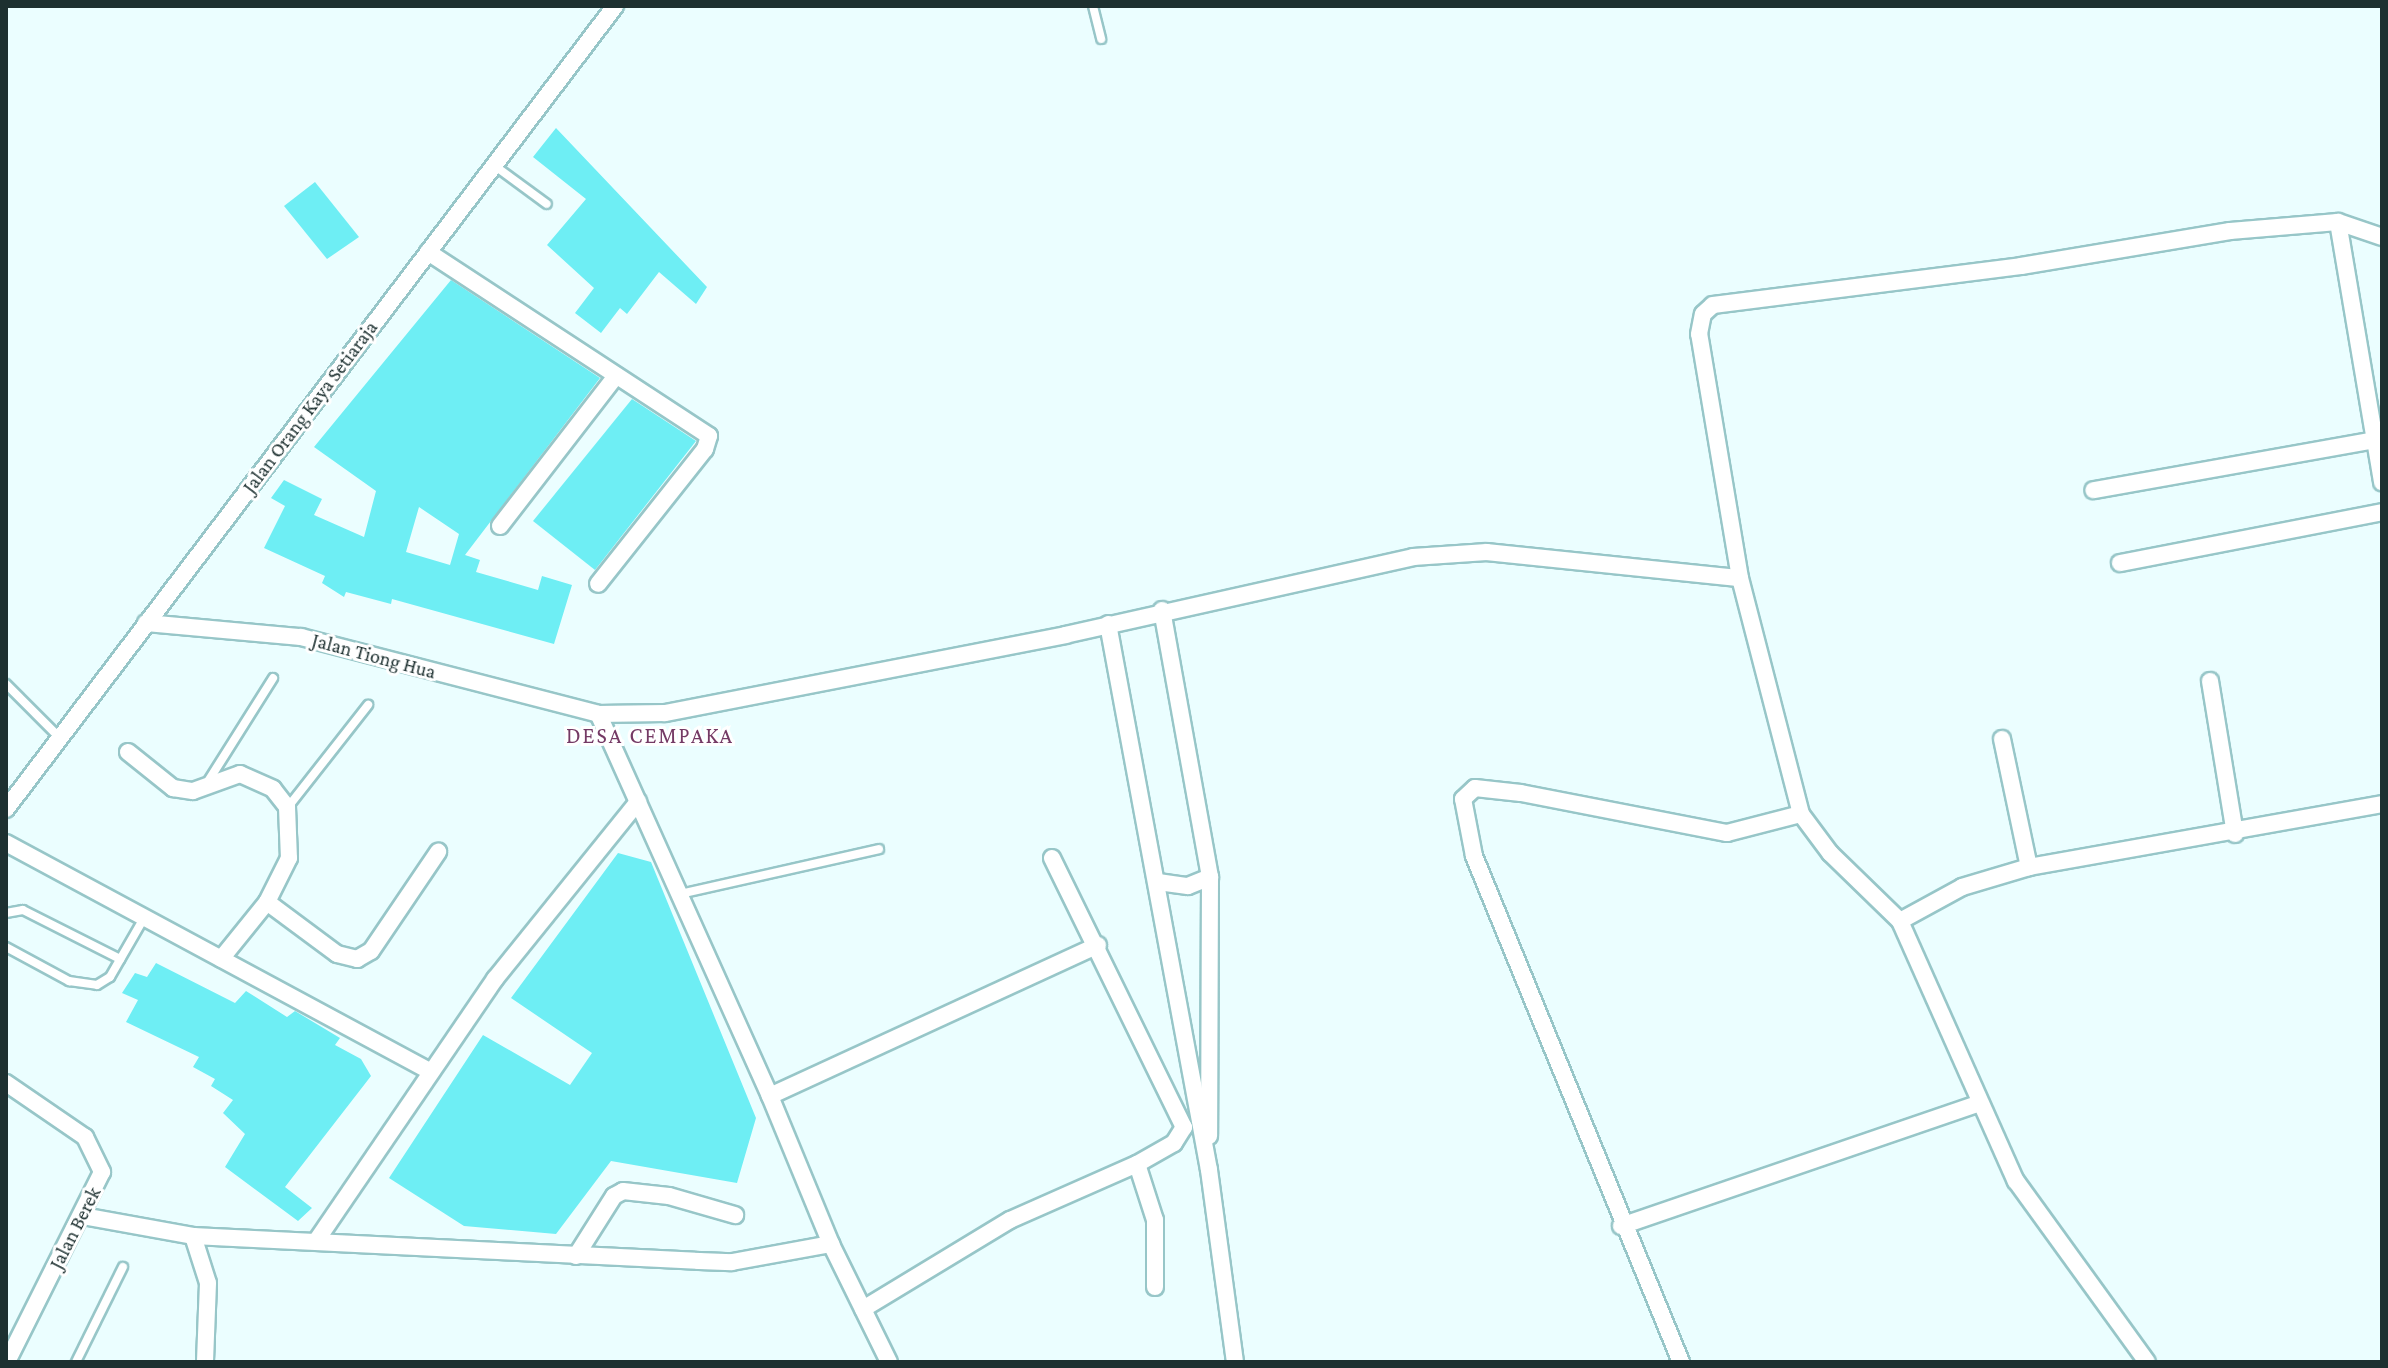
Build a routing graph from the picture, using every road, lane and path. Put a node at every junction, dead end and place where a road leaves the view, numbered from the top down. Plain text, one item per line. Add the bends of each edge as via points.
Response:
1 (615, 6) edge
2 (1093, 6) edge
3 (1101, 39) dead end
4 (495, 166) junction
5 (547, 204) dead end
6 (2338, 222) junction
7 (2382, 237) edge
8 (428, 252) junction
9 (616, 376) junction
10 (2375, 440) junction
11 (2382, 482) edge
12 (2093, 490) dead end
13 (2382, 512) edge
14 (500, 526) dead end
15 (2120, 563) dead end
16 (1740, 578) junction
17 (598, 584) dead end
18 (1162, 610) junction
19 (146, 623) junction
20 (1108, 624) junction
21 (273, 678) dead end
22 (2210, 681) dead end
23 (6, 684) edge
24 (368, 705) dead end
25 (598, 714) junction
26 (60, 738) junction
27 (2002, 739) dead end
28 (128, 752) dead end
29 (204, 787) junction
30 (638, 802) junction
31 (2382, 804) edge
32 (287, 807) junction
33 (6, 809) edge
34 (1801, 814) junction
35 (2235, 834) junction
36 (6, 843) edge
37 (879, 849) dead end
38 (438, 852) dead end
39 (1052, 858) dead end
40 (2029, 867) junction
41 (1210, 877) junction
42 (1158, 882) junction
43 (679, 895) junction
44 (267, 902) junction
45 (6, 913) edge
46 (145, 917) junction
47 (1900, 921) junction
48 (1098, 945) junction
49 (6, 947) edge
50 (120, 959) junction
51 (221, 959) junction
52 (429, 1071) junction
53 (6, 1083) edge
54 (770, 1096) junction
55 (1978, 1104) junction
56 (1137, 1164) junction
57 (1209, 1170) junction
58 (735, 1215) dead end
59 (83, 1216) junction
60 (1621, 1226) junction
61 (193, 1236) junction
62 (317, 1240) junction
63 (831, 1244) junction
64 (576, 1256) junction
65 (123, 1267) dead end
66 (1155, 1287) dead end
67 (863, 1309) junction
68 (7, 1362) edge
69 (76, 1362) edge
70 (205, 1362) edge
71 (889, 1362) edge
72 (1235, 1362) edge
73 (1681, 1362) edge
74 (2147, 1362) edge

1 - 4 street, Jalan Orang Kaya Setiaraja
2 - 3 lane
4 - 5 lane
4 - 8 street, Jalan Orang Kaya Setiaraja
6 - 7 street
6 - 10 street
6 - 16 street via 2230,231 2021,266 1713,305 1703,314 1699,334
8 - 9 street
8 - 19 street, Jalan Orang Kaya Setiaraja
9 - 14 street
9 - 17 street via 702,429 709,441
10 - 11 street
10 - 12 street
13 - 15 street
16 - 18 street, Jalan Tiong Hua via 1454,551
16 - 34 street
18 - 20 street, Jalan Tiong Hua
18 - 41 street
19 - 25 street, Jalan Tiong Hua via 301,637
19 - 26 street, Jalan Orang Kaya Setiaraja
20 - 25 street, Jalan Tiong Hua via 665,713
20 - 42 street
21 - 29 lane
22 - 35 street
23 - 26 lane
24 - 32 lane
25 - 30 street
26 - 33 street, Jalan Orang Kaya Setiaraja
27 - 40 street
28 - 29 street via 173,788
29 - 32 street via 240,774 273,789
30 - 43 street
30 - 52 street via 495,979
31 - 35 street
32 - 44 street via 289,858
34 - 47 street via 1830,853
34 - 60 street via 1727,833 1521,793 1475,788 1464,793 1461,809 1468,840
35 - 40 street
36 - 46 street
37 - 43 lane
38 - 44 street via 371,951 357,959 337,954
39 - 48 street
40 - 47 street via 1962,887
41 - 42 street via 1188,886
41 - 57 street
42 - 57 street
43 - 54 street
44 - 51 street
45 - 50 lane via 23,910
46 - 50 lane
46 - 51 street
47 - 55 street
48 - 54 street
48 - 56 street via 1184,1127 1174,1143
49 - 50 lane via 61,978 87,985 105,982
51 - 52 street
52 - 62 street
53 - 59 street, Jalan Berek via 95,1148 102,1172
54 - 63 street
55 - 60 street
55 - 74 street via 2029,1205
56 - 66 street via 1155,1220
56 - 67 street via 1010,1220
57 - 72 street
58 - 64 street via 669,1196 623,1191 614,1196
59 - 61 street
59 - 68 street, Jalan Berek
60 - 73 street
61 - 62 street
61 - 70 street via 208,1283
62 - 64 street
63 - 64 street via 732,1262
63 - 67 street
65 - 69 lane
67 - 71 street

